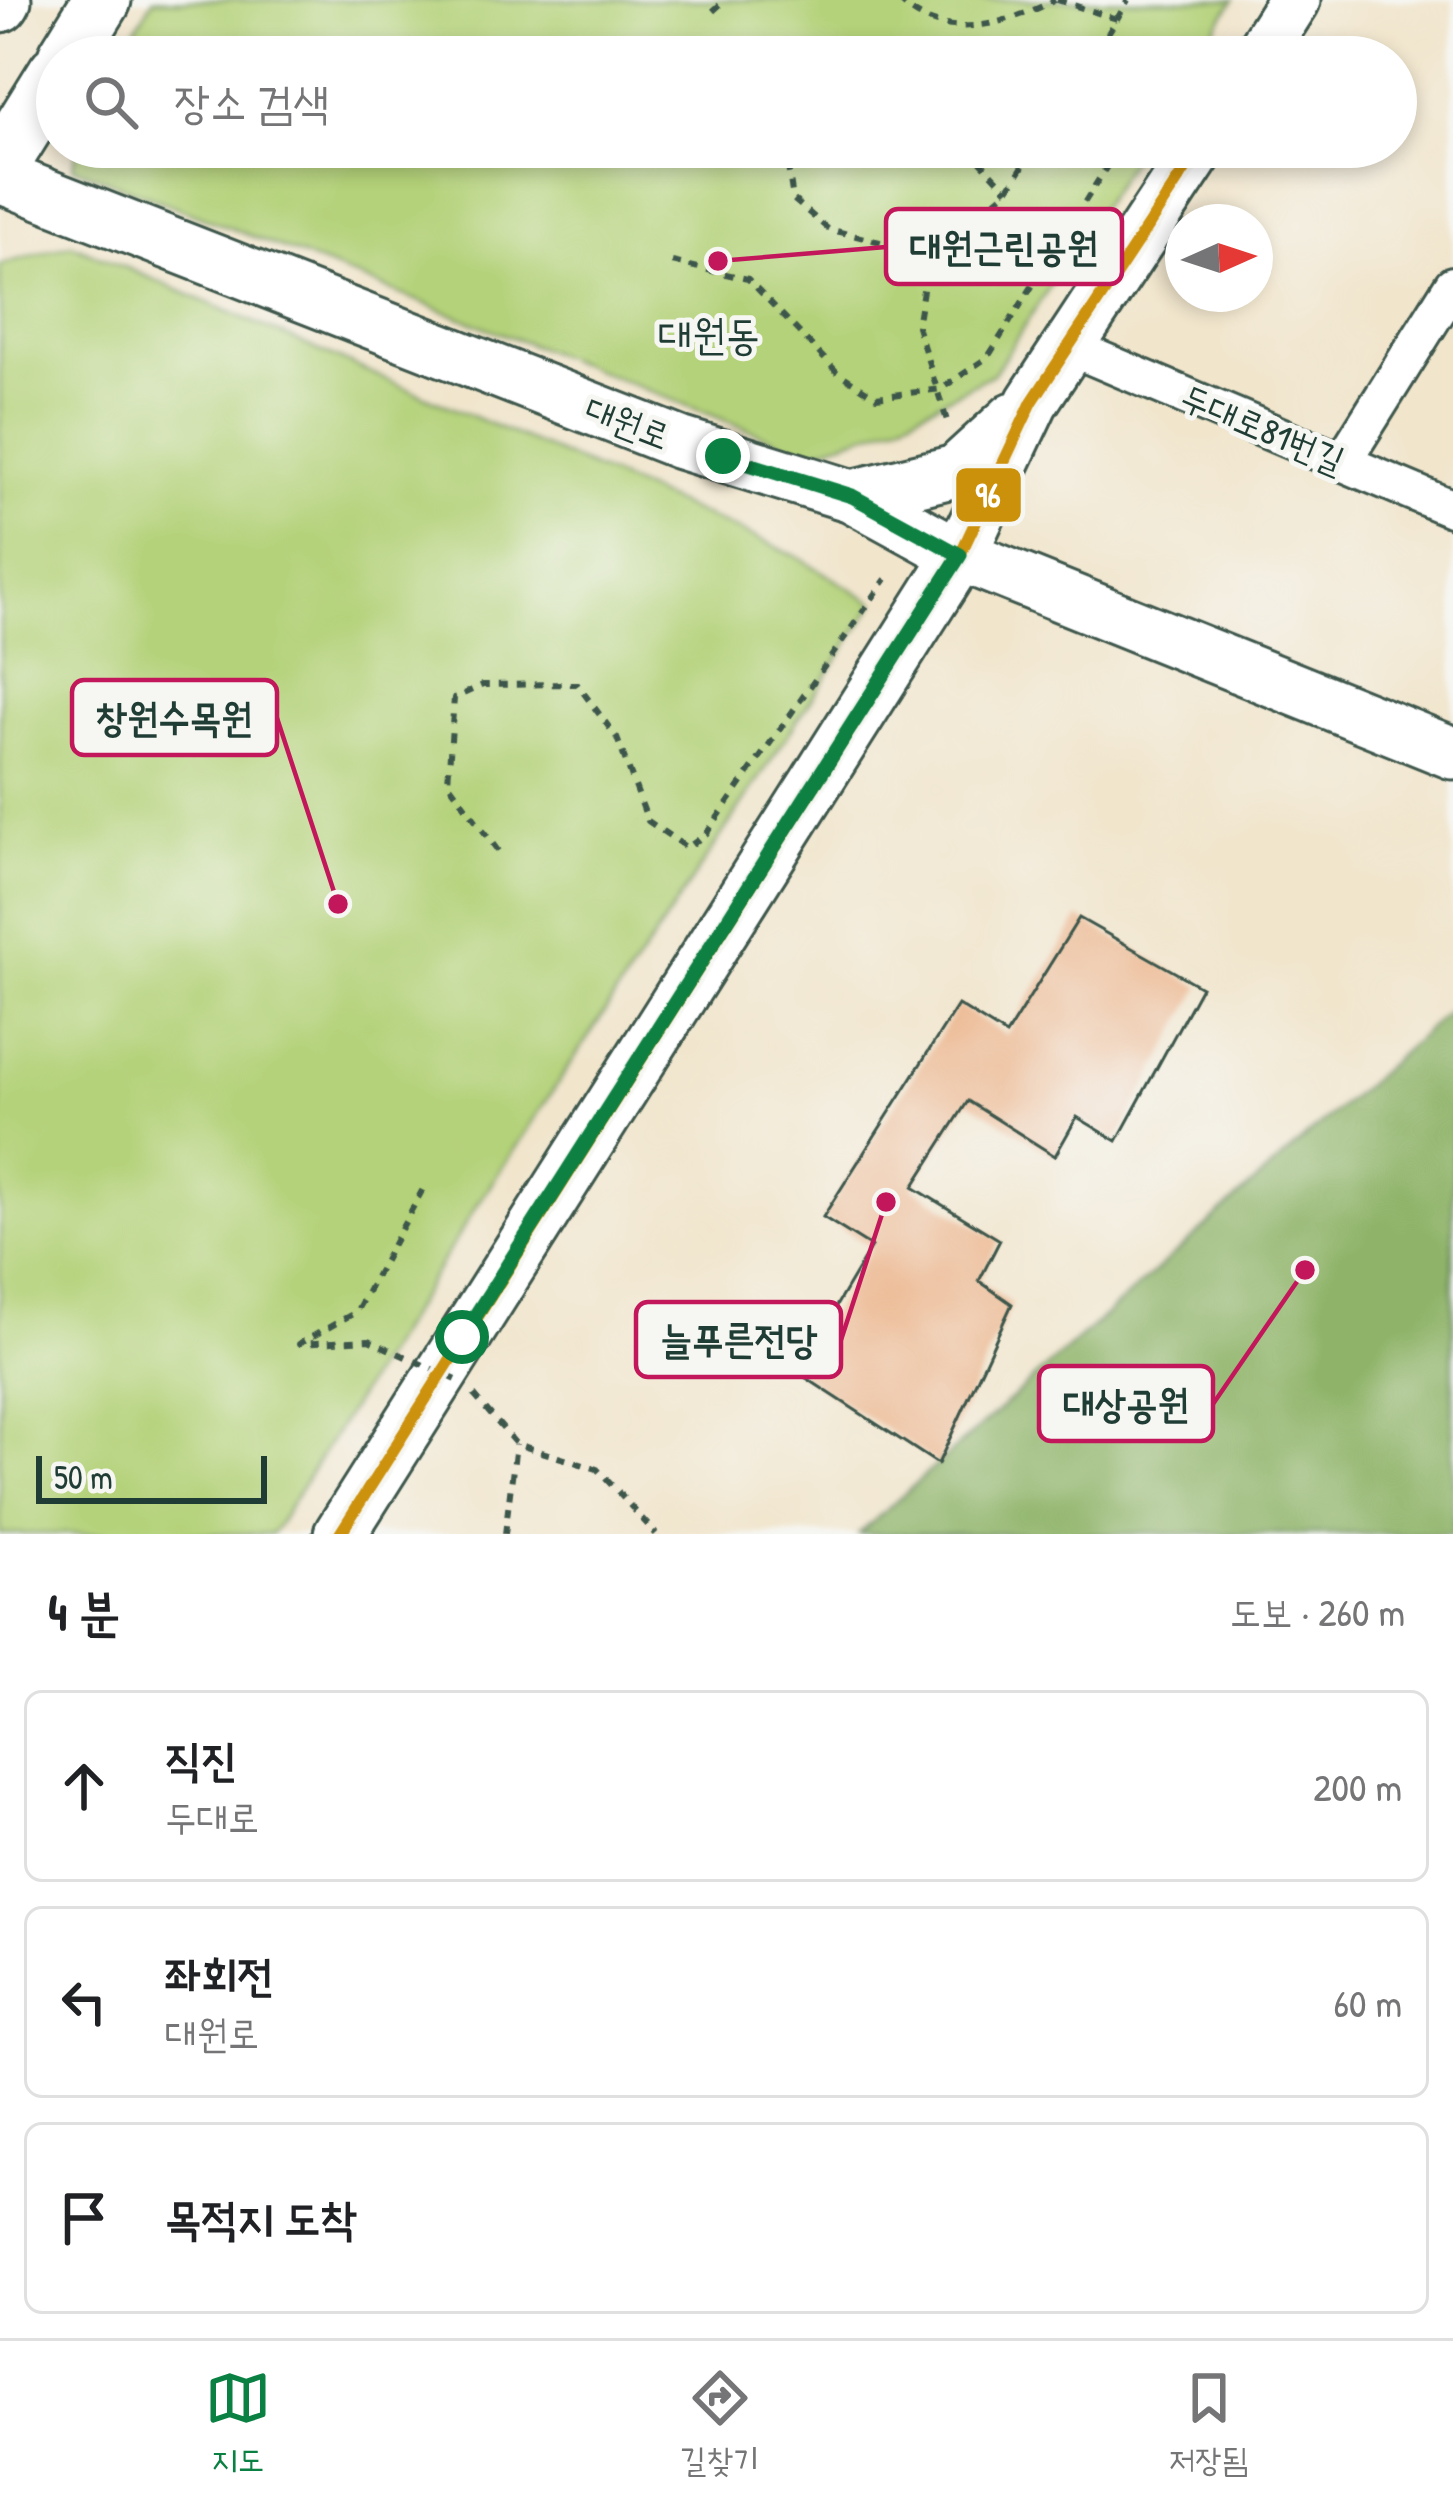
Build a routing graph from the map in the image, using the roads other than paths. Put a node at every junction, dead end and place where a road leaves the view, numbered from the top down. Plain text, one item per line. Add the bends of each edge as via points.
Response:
1 (102, 0) edge
2 (1294, 0) edge
3 (80, 36) edge
4 (1271, 36) edge
5 (36, 107) edge
6 (0, 164) edge
7 (1187, 168) edge
8 (0, 177) edge
9 (1453, 285) edge
10 (1072, 348) junction
11 (1032, 402) junction
12 (1343, 461) junction
13 (852, 496) junction
14 (1453, 509) edge
15 (960, 555) junction
16 (1453, 753) edge
17 (340, 1534) edge

1 - 3 main road
2 - 4 street
5 - 6 main road
7 - 10 street
8 - 13 street, 대원로 via 680,443
9 - 12 street
10 - 11 street
10 - 12 street, 두대로81번길
11 - 13 street via 956,471
11 - 15 street
12 - 14 street, 두대로81번길
13 - 15 street, 대원로
15 - 16 street, 대원로
15 - 17 street

